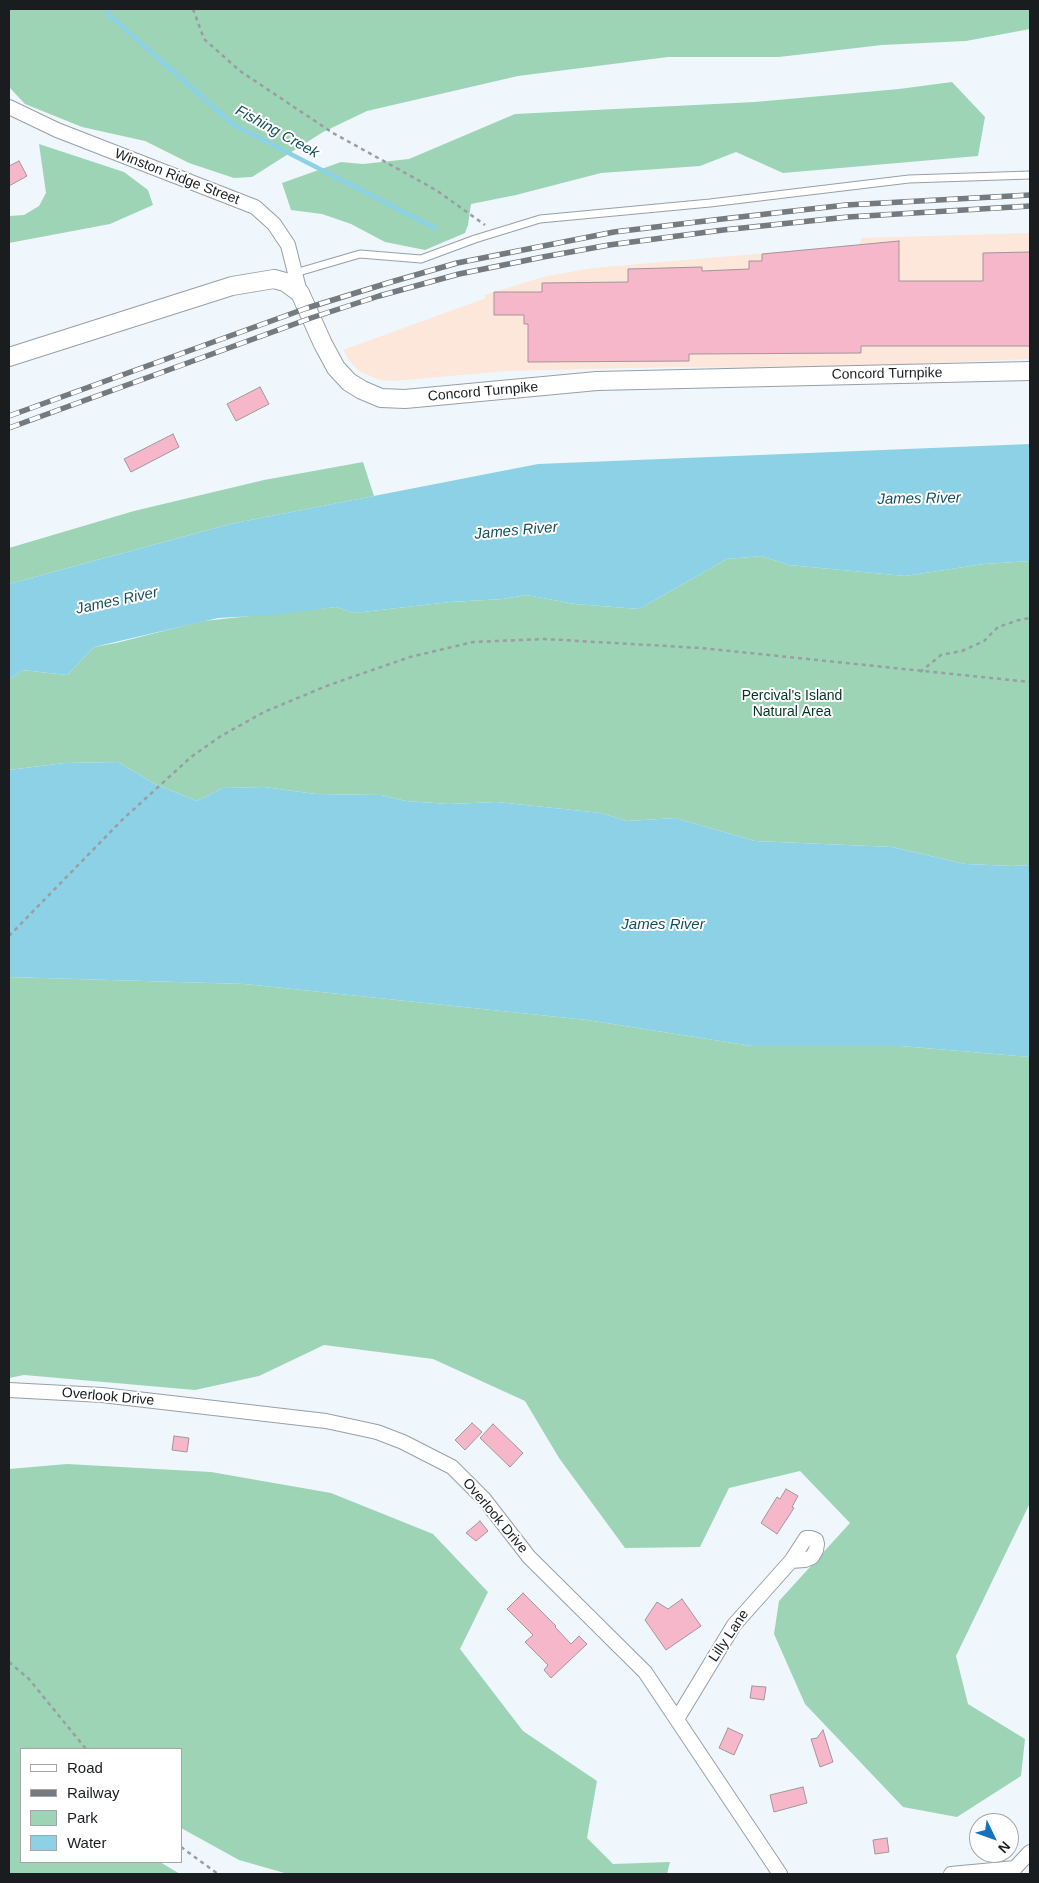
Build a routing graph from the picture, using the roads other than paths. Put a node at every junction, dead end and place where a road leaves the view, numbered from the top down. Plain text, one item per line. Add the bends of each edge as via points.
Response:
1 (9, 107) edge
2 (1030, 175) edge
3 (295, 273) junction
4 (300, 293) junction
5 (9, 356) edge
6 (1030, 371) edge
7 (9, 1390) edge
8 (791, 1561) dead end
9 (677, 1719) junction
10 (1030, 1852) edge
11 (1014, 1871) edge
12 (780, 1874) edge
13 (951, 1874) edge

1 - 3 street, Winston Ridge Street via 57,130 255,207 274,224 288,245
2 - 3 lane via 909,179 540,219 421,259 360,254
3 - 4 street, Winston Ridge Street
4 - 5 street via 285,282 274,279 232,286
4 - 6 street, Concord Turnpike via 336,368 349,382 381,398 405,399 596,381
7 - 9 street, Overlook Drive via 102,1395 326,1421 377,1432 428,1454 452,1468 484,1499 529,1557 636,1661
8 - 9 street, Lilly Lane via 734,1625
9 - 12 street, Overlook Drive
10 - 11 street
11 - 13 street

